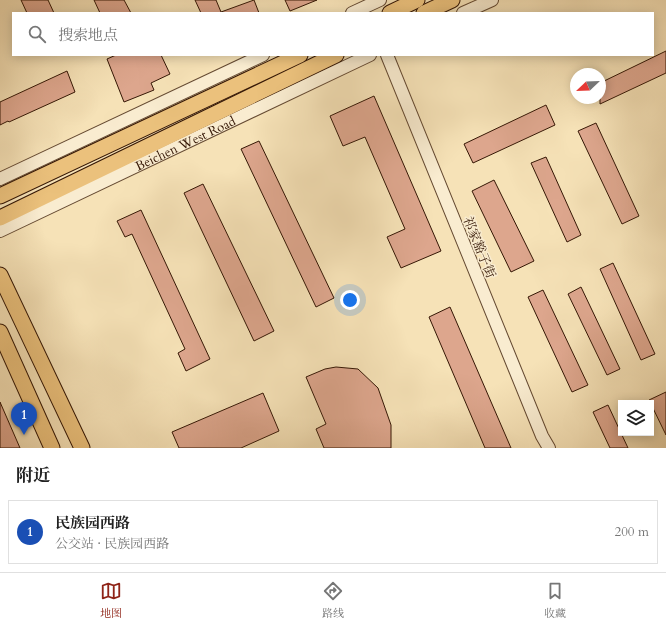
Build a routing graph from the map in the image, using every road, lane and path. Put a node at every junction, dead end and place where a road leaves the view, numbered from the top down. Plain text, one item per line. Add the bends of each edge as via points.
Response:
1 (380, 0) edge
2 (417, 0) edge
3 (452, 0) edge
4 (492, 0) edge
5 (394, 9) edge
6 (354, 12) edge
7 (426, 12) edge
8 (465, 12) edge
9 (261, 56) edge
10 (298, 56) edge
11 (334, 56) edge
12 (368, 56) edge
13 (387, 56) edge
14 (0, 179) edge
15 (0, 196) edge
16 (0, 218) edge
17 (0, 231) edge
18 (0, 275) edge
19 (0, 332) edge
20 (52, 448) edge
21 (82, 448) edge
22 (549, 448) edge

1 - 6 street
2 - 5 main road
3 - 7 main road
4 - 8 street
9 - 14 street
10 - 15 main road
11 - 16 main road, Beichen West Road
12 - 17 street, Beichen West Road
13 - 22 street, 祁家豁子街
18 - 21 main road
19 - 20 main road

